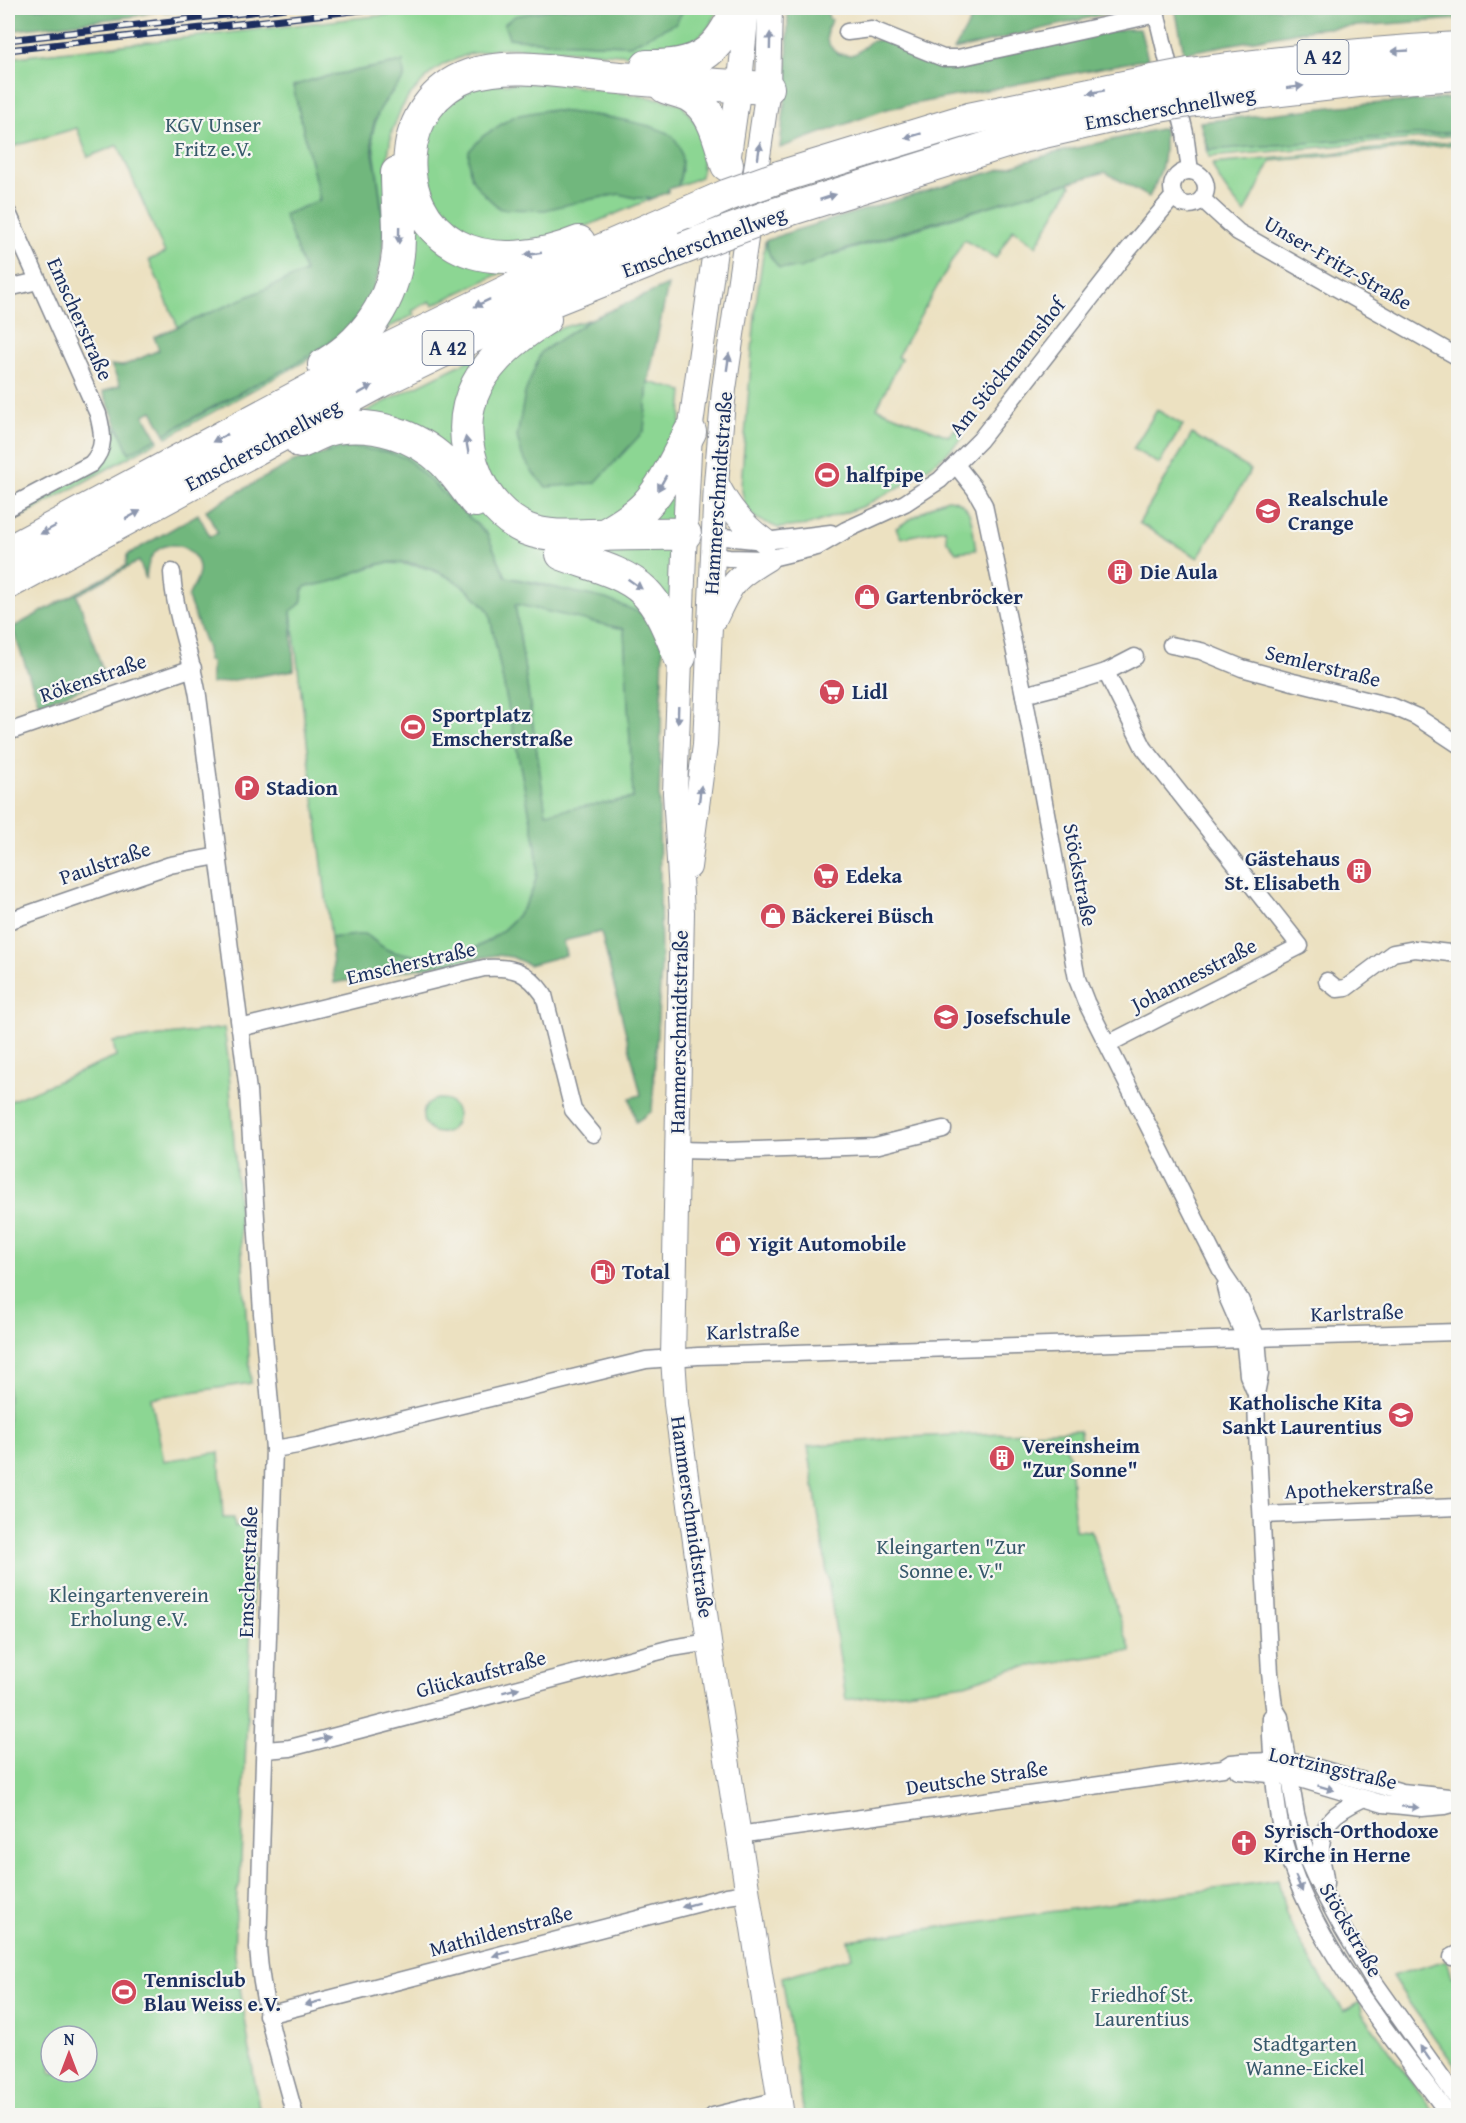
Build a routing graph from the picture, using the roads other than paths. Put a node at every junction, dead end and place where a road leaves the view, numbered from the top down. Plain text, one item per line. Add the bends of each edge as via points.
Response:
1 (737, 8) edge
2 (747, 8) edge
3 (770, 8) edge
4 (1156, 11) edge
5 (847, 32) dead end
6 (1458, 48) edge
7 (659, 74) junction
8 (1458, 74) edge
9 (754, 80) junction
10 (1192, 87) junction
11 (1156, 93) junction
12 (727, 165) junction
13 (1190, 171) junction
14 (1174, 196) junction
15 (1202, 199) junction
16 (689, 212) junction
17 (8, 213) edge
18 (684, 248) junction
19 (38, 281) junction
20 (8, 288) edge
21 (1458, 357) edge
22 (272, 411) junction
23 (690, 432) junction
24 (956, 465) junction
25 (221, 467) junction
26 (716, 483) junction
27 (8, 508) edge
28 (603, 535) junction
29 (699, 545) junction
30 (766, 550) junction
31 (8, 552) edge
32 (562, 554) junction
33 (172, 572) dead end
34 (8, 583) edge
35 (710, 629) junction
36 (1171, 645) dead end
37 (680, 657) junction
38 (1135, 657) dead end
39 (193, 668) junction
40 (1106, 672) junction
41 (1024, 695) junction
42 (8, 732) edge
43 (1458, 744) edge
44 (218, 856) junction
45 (682, 912) junction
46 (8, 921) edge
47 (1458, 954) edge
48 (1327, 981) dead end
49 (240, 1028) junction
50 (1108, 1044) junction
51 (944, 1129) dead end
52 (593, 1134) dead end
53 (677, 1150) junction
54 (1458, 1332) edge
55 (1251, 1339) junction
56 (673, 1357) junction
57 (274, 1449) junction
58 (1458, 1507) edge
59 (1262, 1515) junction
60 (709, 1642) junction
61 (265, 1750) junction
62 (1223, 1768) joint
63 (1281, 1768) junction
64 (1362, 1799) junction
65 (1458, 1800) edge
66 (738, 1835) junction
67 (747, 1893) junction
68 (1324, 1894) junction
69 (267, 2015) junction
70 (1458, 2100) edge
71 (781, 2108) edge
72 (295, 2115) edge
73 (713, 2115) edge
74 (1450, 2115) edge

1 - 7 highway via 719,42 697,59
2 - 9 main road
9 -> 3 main road
4 - 5 street via 958,58 943,58 872,29
4 - 13 street
6 -> 10 highway, Emscherschnellweg / A 42 via 1273,63
7 - 9 highway via 723,67
7 - 12 highway via 699,102 709,114
16 -> 7 highway via 640,218 547,252 504,256 457,246 433,227 416,201 409,177 408,161 423,112 434,97 470,75 519,69
7 -> 22 highway via 519,58 492,59 446,75 427,90 402,130 397,155 399,236 393,284 378,315 355,343 296,381
10 -> 8 highway, Emscherschnellweg / A 42
9 - 12 main road, Hammerschmidtstraße
26 -> 9 main road, Hammerschmidtstraße
10 - 11 highway, Emscherschnellweg / A 42, bridge
11 -> 16 highway, Emscherschnellweg / A 42, bridge via 969,119 779,177
18 -> 11 highway, Emscherschnellweg / A 42, bridge via 772,215
12 - 23 main road, Hammerschmidtstraße
13 - 14 street via 1175,179
13 - 15 street via 1204,179
14 - 15 street via 1187,205
14 - 24 street, Am Stöckmannshof
15 - 21 street, Unser-Fritz-Straße via 1238,232
16 -> 22 highway, Emscherschnellweg / A 42 via 512,289
17 - 19 street, Emscherstraße
25 -> 18 highway, Emscherschnellweg / A 42 via 383,380 526,311
28 -> 18 highway via 555,536 526,529 508,518 481,487 471,463 466,415 485,370 520,335 546,318 639,276
19 - 20 street
19 - 27 street, Emscherstraße via 98,414 103,445 91,464
22 -> 31 highway, Emscherschnellweg / A 42
23 -> 28 highway via 657,492 628,521
23 - 29 main road, Hammerschmidtstraße
24 - 30 street, Am Stöckmannshof via 905,503 846,530
24 - 41 street, Stöckstraße via 984,505
25 - 32 highway via 259,461 335,429 381,429 407,436 444,462 502,532 531,548
34 -> 25 highway, Emscherschnellweg / A 42
26 - 29 main road, Hammerschmidtstraße
26 - 30 main road via 736,517
28 - 29 highway via 663,533
29 - 30 street, Am Stöckmannshof
29 - 32 highway
29 - 35 main road, Hammerschmidtstraße
29 - 37 main road, Hammerschmidtstraße
30 - 35 main road via 727,590
32 -> 37 highway via 625,577 644,591 665,620
33 - 39 street, Emscherstraße via 173,595
45 -> 35 main road, Hammerschmidtstraße via 703,772
36 - 43 street, Semlerstraße via 1201,651 1242,668 1394,707
37 -> 45 main road, Hammerschmidtstraße via 675,793
38 - 40 street
39 - 42 street, Rökenstraße
39 - 44 street, Emscherstraße
40 - 41 street
40 - 50 street, Johannesstraße via 1144,748 1300,946
41 - 50 street, Stöckstraße via 1077,979
44 - 46 street, Paulstraße via 170,865
44 - 49 street, Emscherstraße
45 - 53 main road, Hammerschmidtstraße
47 - 48 street via 1415,950 1393,953 1346,988 1337,989
49 - 52 street, Emscherstraße via 484,968 512,969 534,981 544,995 573,1110
49 - 57 street, Emscherstraße
50 - 55 street, Stöckstraße via 1223,1274 1228,1299
51 - 53 street via 875,1146
53 - 56 main road, Hammerschmidtstraße
54 - 55 street, Karlstraße
55 - 56 street, Karlstraße
55 - 59 street, Stöckstraße via 1260,1374 1256,1394
56 - 57 street, Karlstraße via 637,1362
56 - 60 main road, Hammerschmidtstraße via 678,1422
57 - 61 street, Emscherstraße
58 - 59 street, Apothekerstraße
59 - 63 street, Stöckstraße
61 -> 60 street, Glückaufstraße via 290,1748 672,1648
60 - 66 main road, Hammerschmidtstraße
61 - 69 street, Emscherstraße via 258,1948
62 - 63 street, Lortzingstraße
62 - 66 street, Deutsche Straße
63 -> 64 street, Lortzingstraße
63 - 65 street, Lortzingstraße via 1311,1764 1402,1792
63 - 68 street, Stöckstraße via 1308,1861
63 -> 74 street, Stöckstraße via 1277,1808 1286,1851 1312,1913 1361,1993
64 -> 65 street, Lortzingstraße via 1422,1808 1445,1806
64 - 68 street, Stöckstraße via 1338,1811 1326,1825 1321,1841
66 - 67 main road, Hammerschmidtstraße
67 -> 69 street, Mathildenstraße
67 - 71 main road, Hammerschmidtstraße
70 -> 68 street, Stöckstraße via 1375,1983
69 - 72 street, Emscherstraße
71 - 73 street

